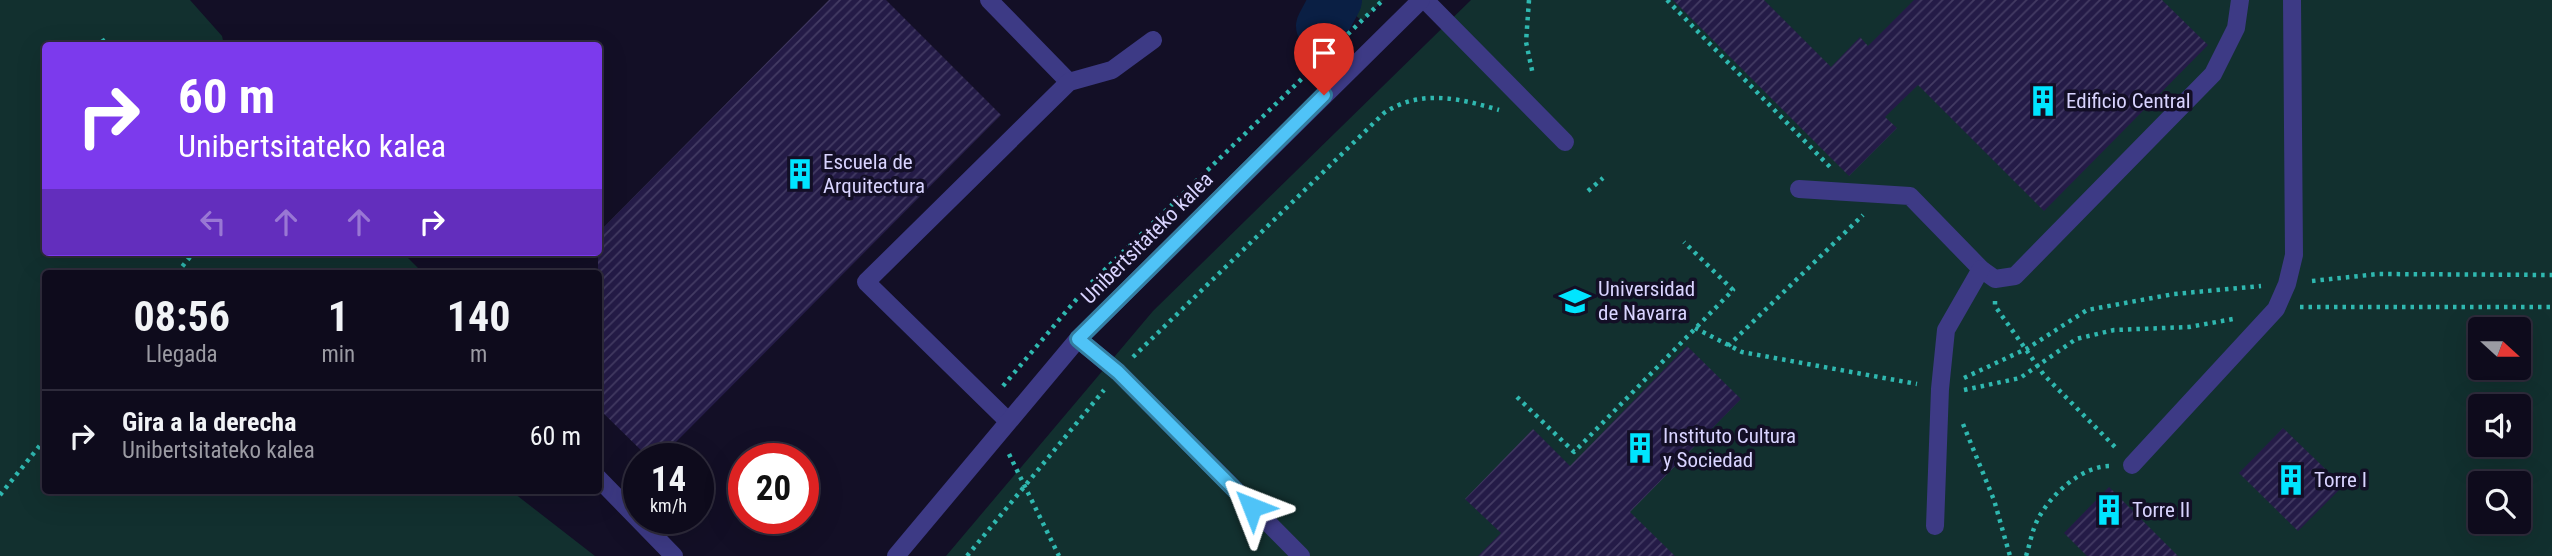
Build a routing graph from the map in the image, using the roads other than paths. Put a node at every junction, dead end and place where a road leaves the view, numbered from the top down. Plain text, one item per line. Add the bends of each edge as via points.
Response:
1 (989, 0) edge
2 (1423, 0) edge
3 (2240, 0) edge
4 (2292, 0) edge
5 (1153, 40) dead end
6 (1069, 82) junction
7 (1565, 142) dead end
8 (1799, 189) dead end
9 (1988, 274) junction
10 (1078, 339) junction
11 (1008, 421) junction
12 (2132, 465) road end
13 (602, 482) edge
14 (1935, 526) dead end
15 (674, 556) edge
16 (896, 556) edge
17 (1301, 556) edge

1 - 6 street
2 - 7 street
2 - 10 street, Unibertsitateko kalea
3 - 9 street via 2236,28 2213,74 2015,276
4 - 12 street via 2294,255 2287,284 2276,309
5 - 6 street via 1112,70
6 - 11 street via 866,282
8 - 9 street via 1910,196
9 - 14 street via 1946,330
10 - 11 street, Unibertsitateko kalea
10 - 17 street via 1118,372
11 - 16 street, Unibertsitateko kalea
13 - 15 street

